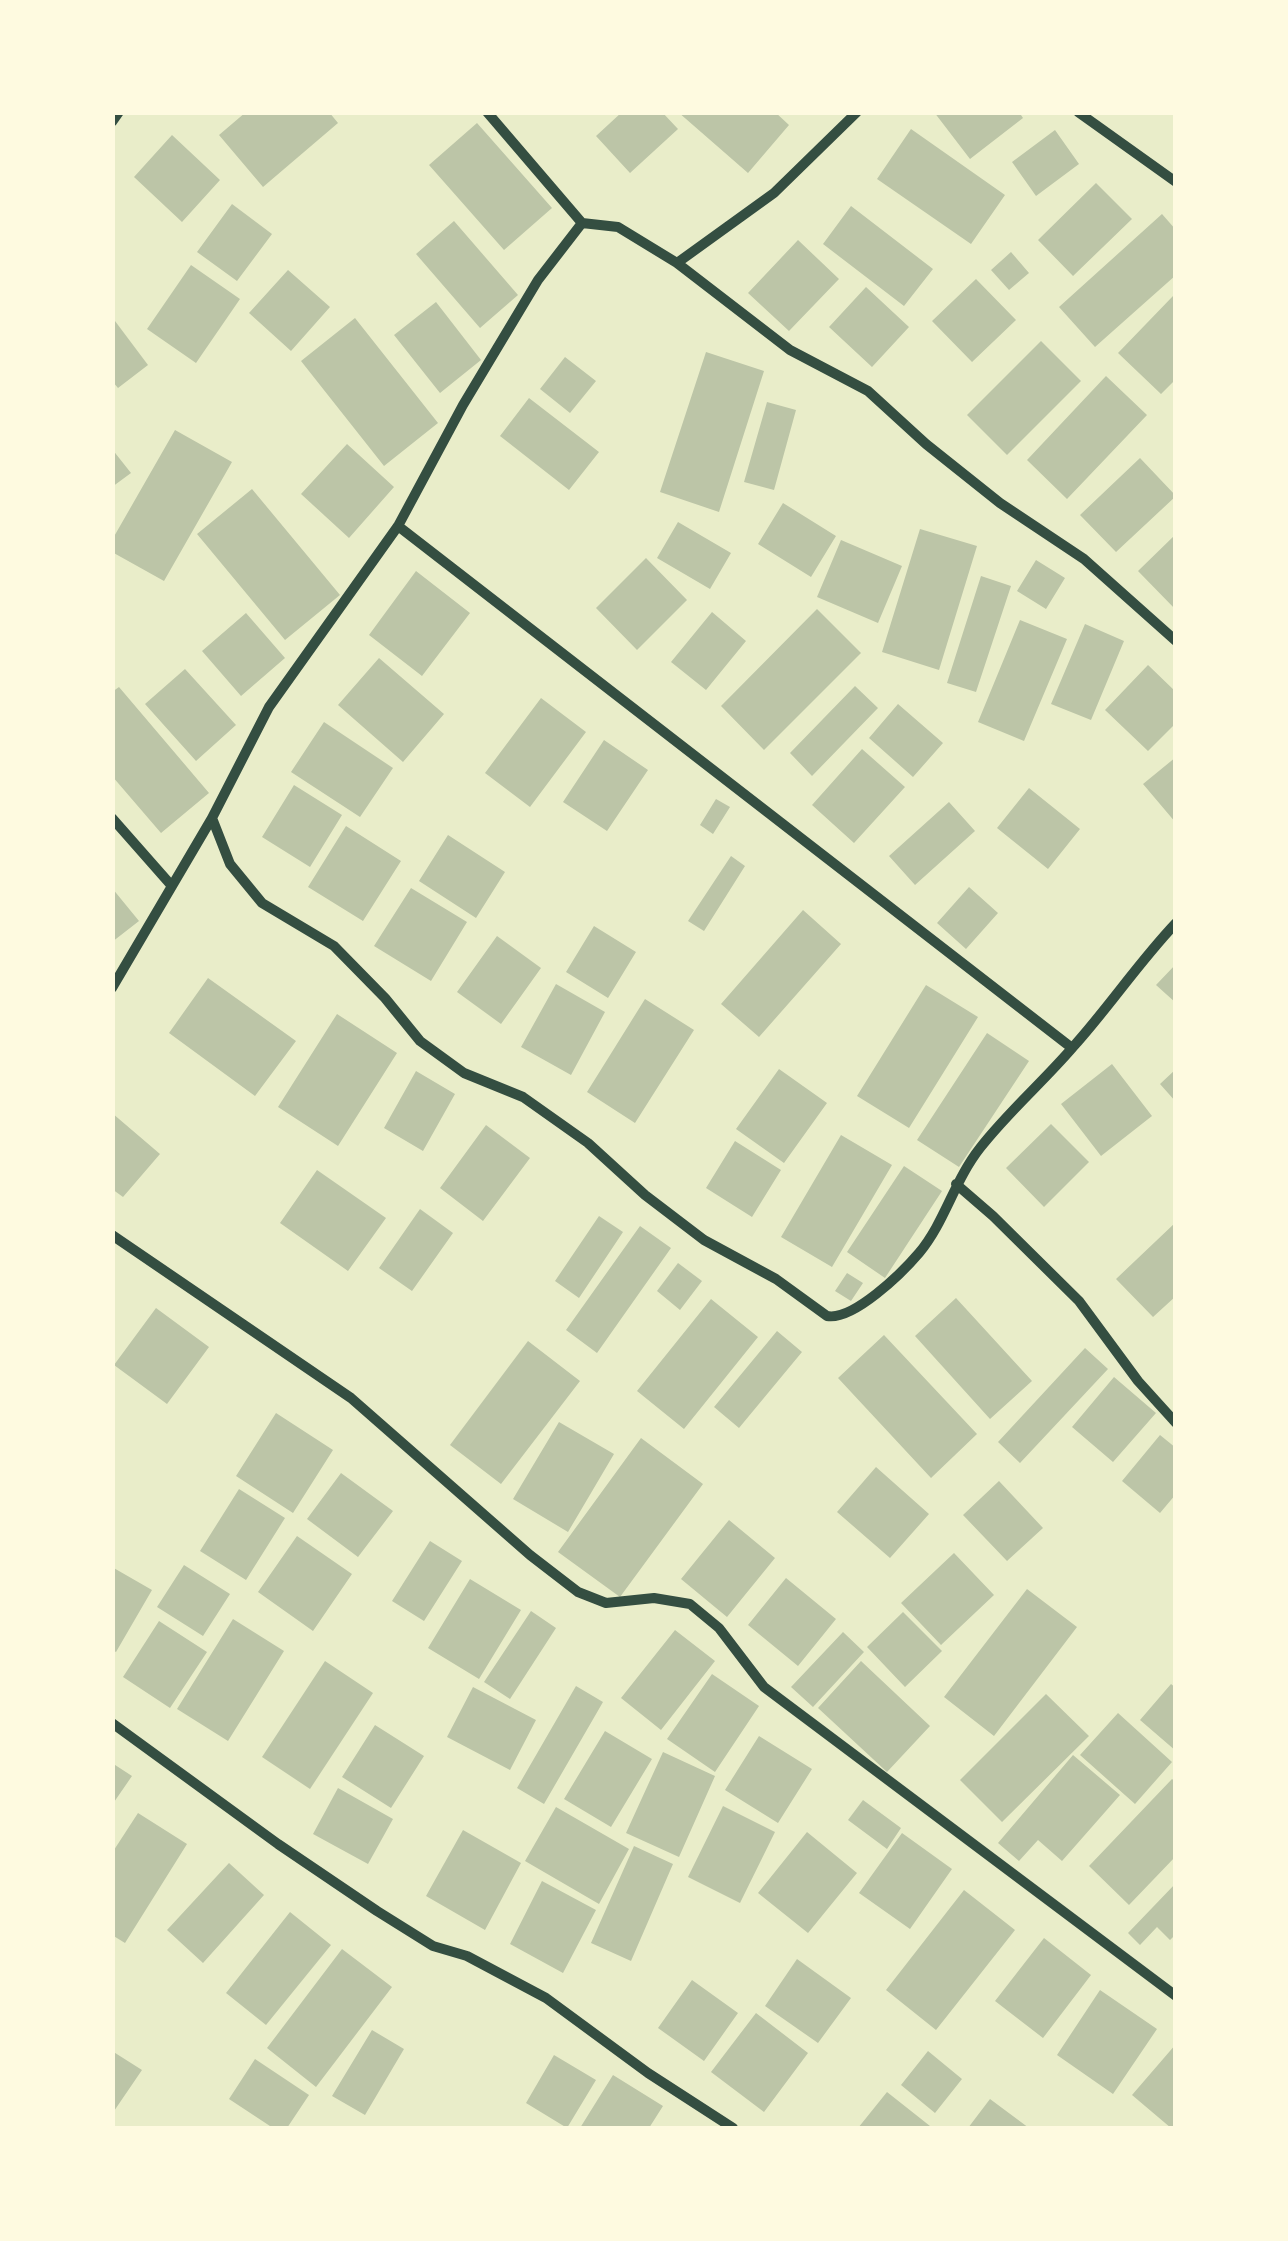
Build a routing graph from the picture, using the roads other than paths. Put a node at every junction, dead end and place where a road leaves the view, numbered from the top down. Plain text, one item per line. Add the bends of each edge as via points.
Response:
1 (119, 112) edge
2 (487, 112) edge
3 (857, 112) edge
4 (1078, 112) edge
5 (112, 122) edge
6 (1176, 182) edge
7 (582, 222) junction
8 (677, 263) junction
9 (398, 526) junction
10 (1176, 641) edge
11 (112, 818) edge
12 (212, 818) junction
13 (171, 885) junction
14 (1176, 923) edge
15 (112, 988) edge
16 (1072, 1048) junction
17 (956, 1184) junction
18 (112, 1234) edge
19 (1176, 1422) edge
20 (112, 1723) edge
21 (1176, 1996) edge
22 (732, 2128) edge

1 - 5 street
2 - 7 street
3 - 8 street via 774,193
4 - 6 street
7 - 8 street via 618,227
7 - 9 street via 462,405
8 - 10 street via 790,350 868,390 1000,502 1084,559
9 - 12 street via 269,707
9 - 16 street
11 - 13 street
12 - 13 street
12 - 17 street via 230,864 262,903 334,946 420,1041 464,1073 523,1096 704,1240 828,1316 852,1312 917,1255
13 - 15 street
14 - 16 street
16 - 17 street via 979,1149
17 - 19 street via 1079,1301
18 - 21 street via 351,1398 578,1592 606,1603 654,1598 690,1604 719,1628 764,1687
20 - 22 street via 377,1911 433,1946 467,1956 546,1998

